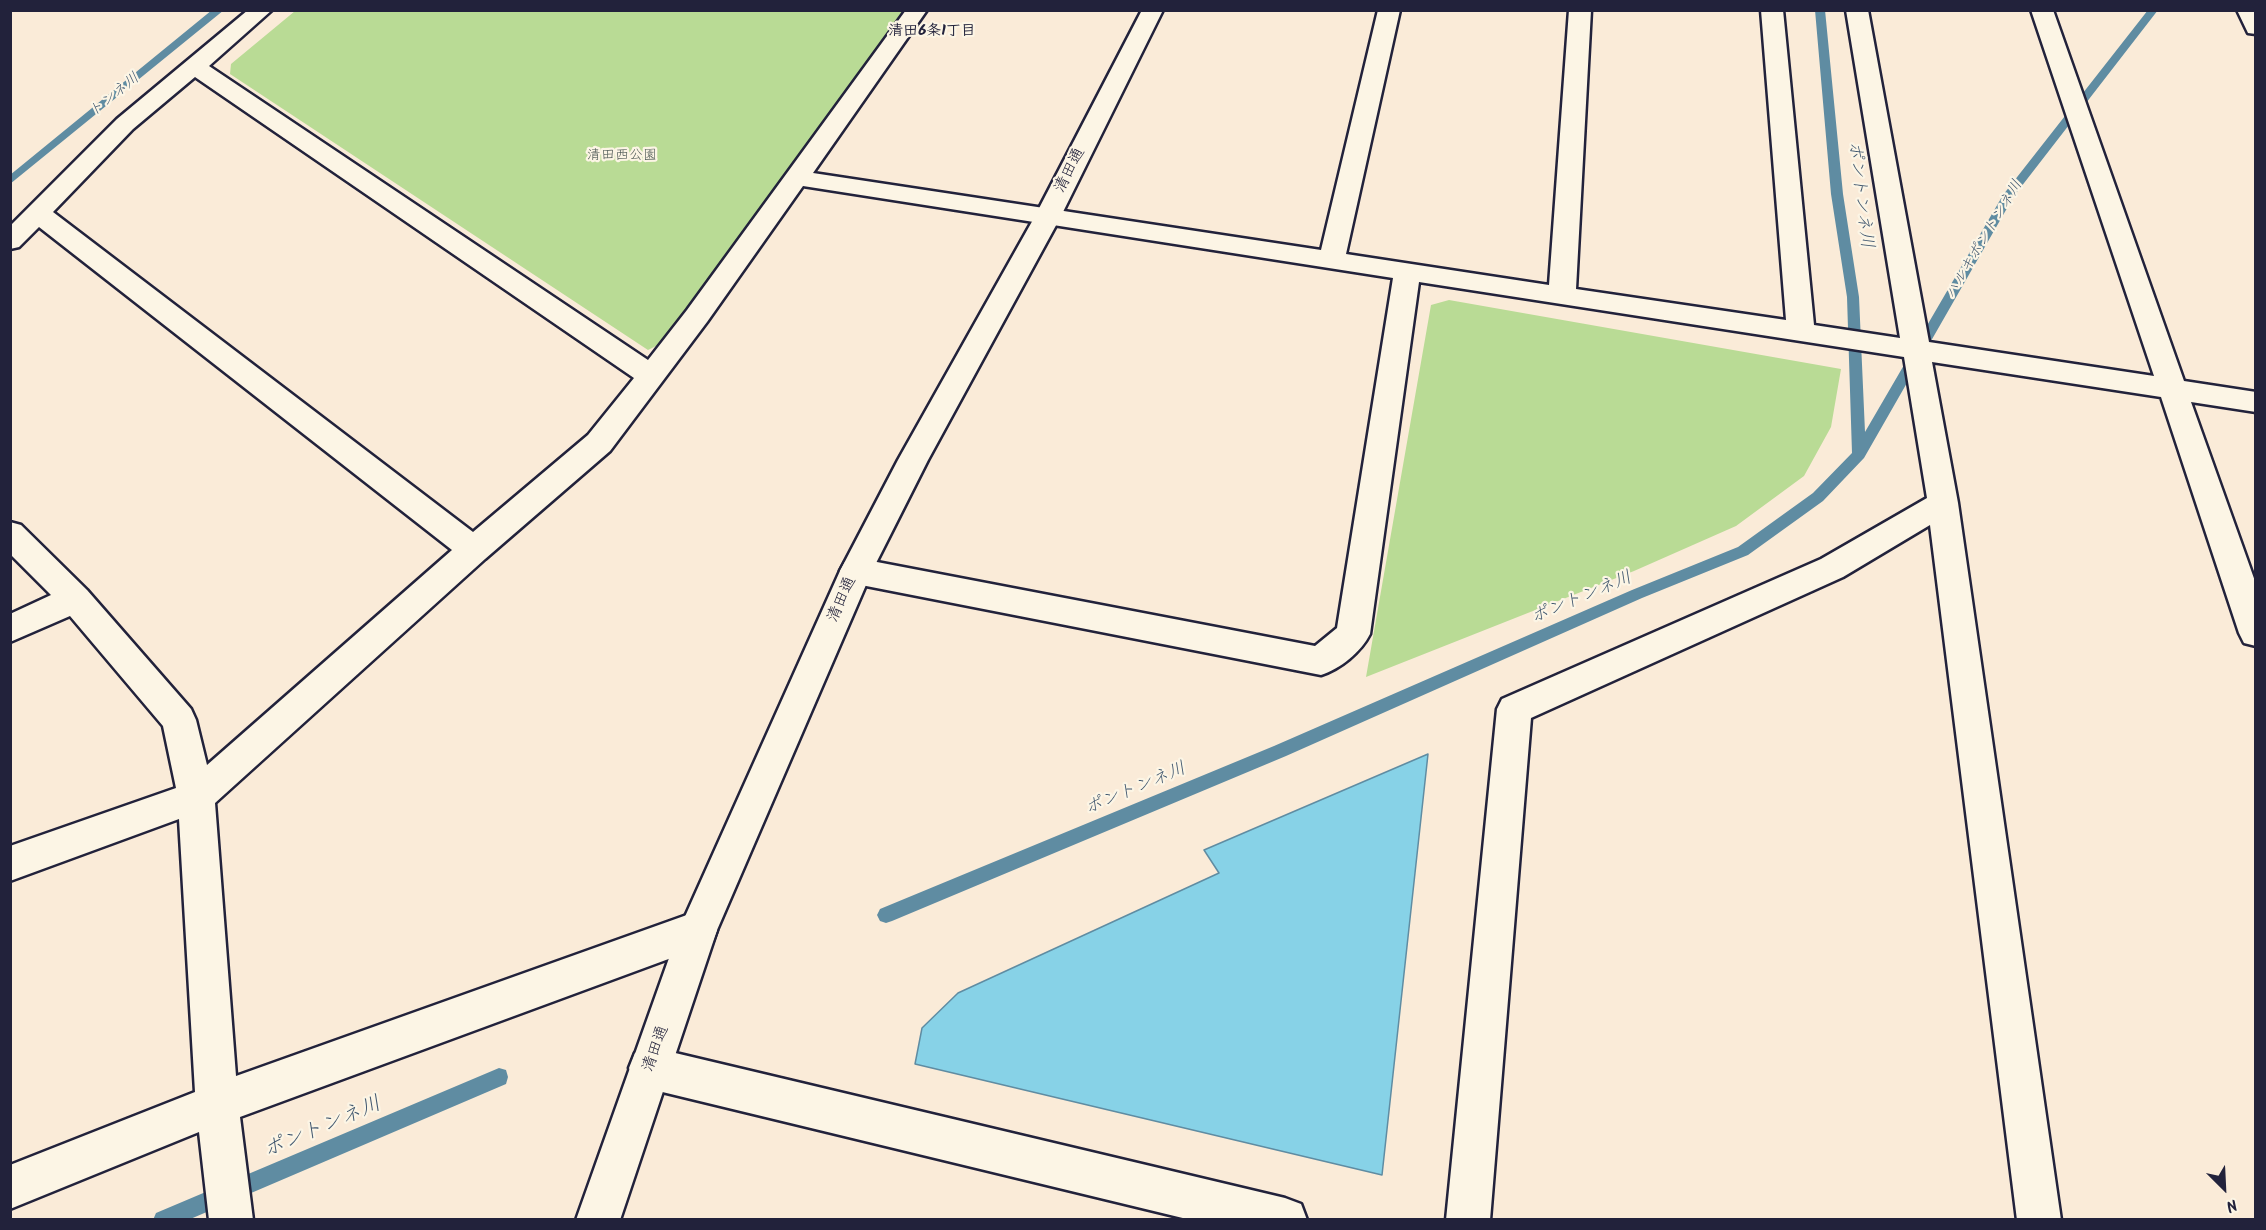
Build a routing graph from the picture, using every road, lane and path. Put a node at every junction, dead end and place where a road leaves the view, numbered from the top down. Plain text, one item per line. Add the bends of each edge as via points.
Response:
1 (262, 10) edge
2 (917, 10) edge
3 (1153, 10) edge
4 (1389, 10) edge
5 (1580, 10) edge
6 (1772, 10) edge
7 (1857, 10) edge
8 (2042, 10) edge
9 (2247, 10) edge
10 (2256, 28) edge
11 (194, 66) junction
12 (798, 178) junction
13 (38, 213) junction
14 (1047, 218) junction
15 (10, 241) edge
16 (1332, 259) junction
17 (1407, 271) junction
18 (1562, 295) junction
19 (1802, 333) junction
20 (1901, 347) junction
21 (652, 376) junction
22 (2170, 389) junction
23 (2256, 402) edge
24 (1943, 503) junction
25 (10, 534) edge
26 (474, 550) junction
27 (856, 571) junction
28 (75, 599) junction
29 (10, 629) edge
30 (2256, 633) edge
31 (196, 797) junction
32 (10, 864) edge
33 (698, 930) junction
34 (650, 1068) junction
35 (217, 1104) junction
36 (10, 1187) edge
37 (231, 1220) edge
38 (598, 1220) edge
39 (1285, 1220) edge
40 (1468, 1220) edge
41 (2039, 1220) edge

1 - 11 street
2 - 12 street
3 - 14 street, 清田通
4 - 16 street
5 - 18 street
6 - 19 street
7 - 20 street
8 - 22 street
9 - 10 street
11 - 13 street via 125,124
11 - 21 street
12 - 14 street
12 - 21 street
13 - 15 street
13 - 26 street
14 - 16 street
14 - 27 street, 清田通
16 - 17 street
17 - 18 street
17 - 27 street via 1353,634 1322,661
18 - 19 street
19 - 20 street
20 - 22 street
20 - 24 street
21 - 26 street via 599,443
22 - 23 street
22 - 30 street
24 - 40 street via 1832,568 1514,709
24 - 41 street
25 - 28 street
26 - 31 street
27 - 33 street, 清田通
28 - 29 street
28 - 31 street via 179,720
31 - 32 street
31 - 35 street
33 - 34 street, 清田通
33 - 35 street
34 - 38 street, 清田通
34 - 39 street
35 - 36 street
35 - 37 street

